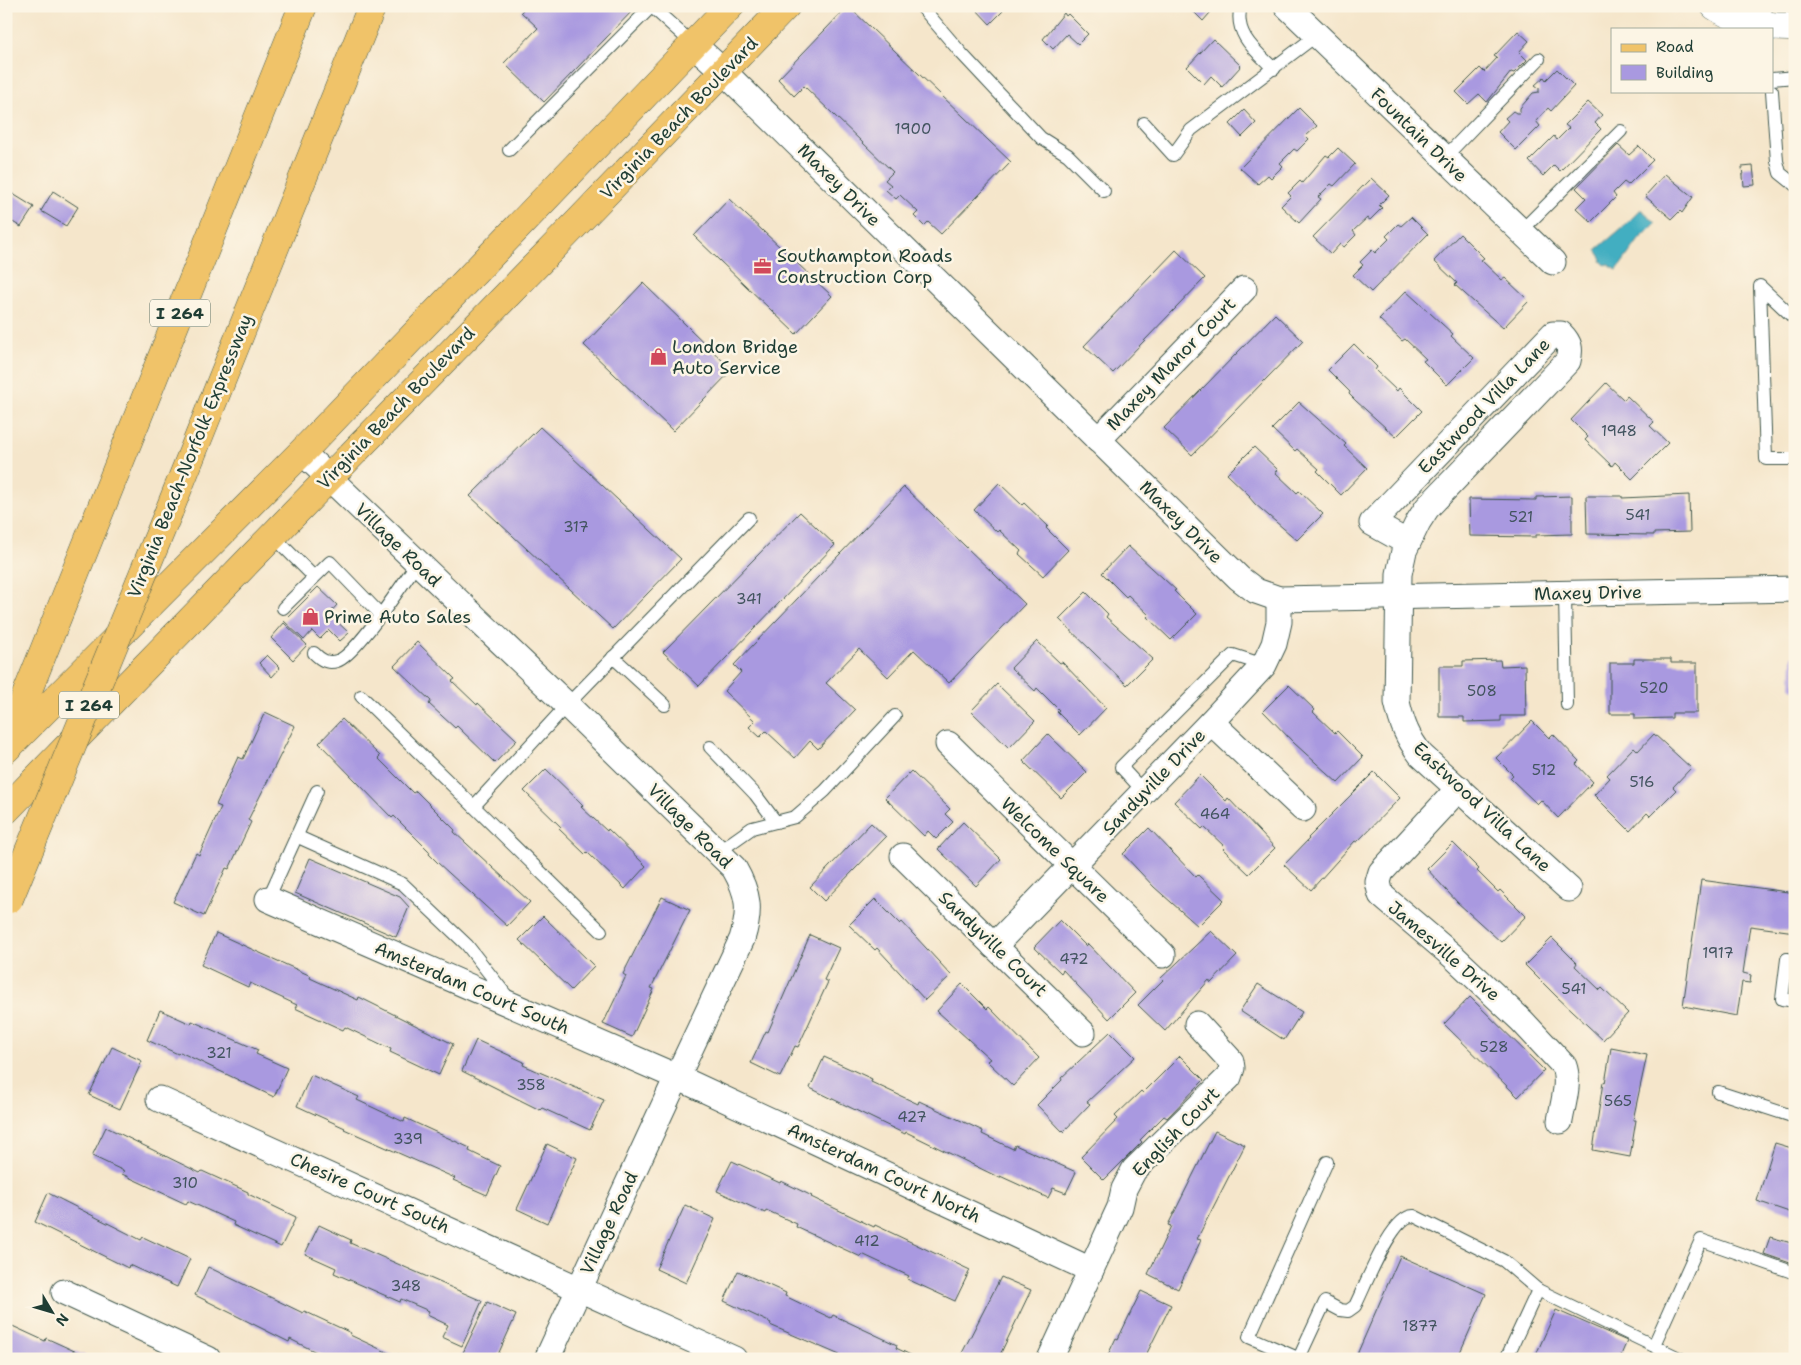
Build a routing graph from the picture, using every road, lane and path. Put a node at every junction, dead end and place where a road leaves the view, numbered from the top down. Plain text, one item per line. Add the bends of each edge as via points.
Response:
1 (303, 6) edge
2 (372, 6) edge
3 (651, 6) edge
4 (730, 6) edge
5 (786, 6) edge
6 (921, 6) edge
7 (1241, 6) edge
8 (1287, 6) edge
9 (1714, 6) edge
10 (1766, 20) edge
11 (1795, 27) edge
12 (1317, 35) junction
13 (693, 44) junction
14 (1539, 59) dead end
15 (1274, 69) junction
16 (723, 71) junction
17 (1795, 78) edge
18 (1774, 79) edge
19 (1772, 92) edge
20 (1144, 123) dead end
21 (1621, 131) dead end
22 (509, 150) dead end
23 (1444, 158) junction
24 (1795, 185) edge
25 (1104, 191) dead end
26 (1521, 231) junction
27 (1553, 262) dead end
28 (1244, 289) dead end
29 (1795, 319) edge
30 (1098, 440) junction
31 (302, 452) junction
32 (1795, 459) edge
33 (328, 478) junction
34 (749, 518) dead end
35 (272, 536) junction
36 (1408, 543) junction
37 (417, 563) junction
38 (314, 577) junction
39 (1795, 589) edge
40 (1565, 594) junction
41 (1399, 598) junction
42 (1279, 599) junction
43 (283, 608) dead end
44 (382, 615) junction
45 (314, 653) dead end
46 (613, 657) junction
47 (1264, 665) junction
48 (361, 696) dead end
49 (567, 705) junction
50 (665, 705) dead end
51 (1567, 705) dead end
52 (895, 716) dead end
53 (1211, 722) junction
54 (948, 744) dead end
55 (6, 745) edge
56 (710, 747) dead end
57 (6, 750) edge
58 (1459, 788) junction
59 (317, 791) dead end
60 (1144, 792) junction
61 (474, 806) junction
62 (1303, 809) dead end
63 (6, 810) edge
64 (776, 822) junction
65 (296, 836) junction
66 (718, 852) junction
67 (903, 856) dead end
68 (1072, 866) junction
69 (1569, 889) dead end
70 (268, 899) joint
71 (8, 902) edge
72 (601, 931) dead end
73 (994, 946) junction
74 (1163, 955) dead end
75 (1795, 960) edge
76 (1795, 1001) edge
77 (515, 1006) junction
78 (1197, 1024) dead end
79 (1083, 1033) dead end
80 (677, 1076) junction
81 (1718, 1092) dead end
82 (160, 1099) dead end
83 (1795, 1117) edge
84 (1560, 1121) dead end
85 (1327, 1162) dead end
86 (1091, 1270) junction
87 (1795, 1273) edge
88 (580, 1288) junction
89 (1538, 1290) junction
90 (64, 1292) dead end
91 (1654, 1346) junction
92 (1281, 1355) edge
93 (208, 1359) edge
94 (547, 1359) edge
95 (734, 1359) edge
96 (1050, 1359) edge
97 (1300, 1359) edge
98 (1506, 1359) edge
99 (1681, 1359) edge

1 - 55 main road, I 264
2 - 71 main road, Virginia Beach-Norfolk Expressway / I 264, bridge
3 - 13 lane
3 - 22 lane
4 - 13 main road
5 - 16 main road, Virginia Beach Boulevard
6 - 25 lane via 1041,138 1068,155
7 - 15 lane via 1238,16 1240,30
8 - 12 street, Fountain Drive
9 - 10 street via 1753,24
10 - 11 street
12 - 15 lane
12 - 23 street, Fountain Drive
13 - 16 street, Maxey Drive
13 - 31 main road
14 - 23 lane
15 - 20 lane via 1191,130 1173,155
16 - 30 street, Maxey Drive
16 - 33 main road, Virginia Beach Boulevard
17 - 18 lane
19 - 24 lane via 1777,161 1780,173
21 - 26 lane
23 - 26 street, Fountain Drive
26 - 27 street, Fountain Drive
28 - 30 street, Maxey Manor Court
29 - 32 lane via 1760,286 1766,459
30 - 42 street, Maxey Drive via 1239,578 1256,590
31 - 33 street, Village Road
31 - 57 main road
33 - 35 main road, Virginia Beach Boulevard
33 - 37 street, Village Road
34 - 46 lane
35 - 38 lane
35 - 63 main road, Virginia Beach Boulevard
36 - 36 street, Eastwood Villa Lane via 1427,508 1568,361 1570,346 1561,334 1553,334 1372,522
36 - 41 street, Eastwood Villa Lane via 1399,574
37 - 44 lane
37 - 49 street, Village Road
38 - 43 lane
38 - 44 lane via 330,562
39 - 40 street, Maxey Drive
40 - 41 street, Maxey Drive
40 - 51 lane
41 - 42 street, Maxey Drive
41 - 58 street, Eastwood Villa Lane via 1397,702 1401,722 1421,755
42 - 47 street, Sandyville Drive via 1279,622
44 - 45 lane via 340,661 322,661
46 - 49 lane
46 - 50 lane
47 - 53 street, Sandyville Drive
47 - 60 lane via 1233,654 1121,767
48 - 61 lane
49 - 61 lane
49 - 66 street, Village Road
52 - 64 lane via 825,791 795,817
53 - 60 street, Sandyville Drive
53 - 62 street
54 - 68 street, Welcome Square
56 - 64 lane via 755,794
58 - 69 street, Eastwood Villa Lane
58 - 84 street, Jamesville Drive via 1381,872 1378,882 1381,895 1475,977 1564,1066 1568,1075
59 - 65 lane
60 - 68 street, Sandyville Drive
61 - 72 lane
64 - 66 lane via 752,828
65 - 70 lane
65 - 77 lane via 403,884 466,945
66 - 80 street, Village Road via 734,868 743,884 748,920
67 - 73 street, Sandyville Court
68 - 73 street, Sandyville Drive
68 - 74 street, Welcome Square
70 - 77 street, Amsterdam Court South
73 - 79 street, Sandyville Court
75 - 76 lane via 1787,959 1782,999
77 - 80 street, Amsterdam Court South
78 - 86 street, English Court via 1231,1061 1229,1076 1134,1170
80 - 86 street, Amsterdam Court North
80 - 88 street, Village Road
81 - 83 lane
82 - 88 street, Chesire Court South
85 - 92 lane via 1249,1337
86 - 96 street, English Court
87 - 91 lane via 1701,1240
88 - 94 street, Village Road
88 - 95 street, Chesire Court South
89 - 91 lane
89 - 97 lane via 1504,1261 1409,1215 1389,1237 1355,1306 1348,1311 1340,1310 1324,1302
89 - 98 lane
90 - 93 street
91 - 99 lane
92 - 97 lane

